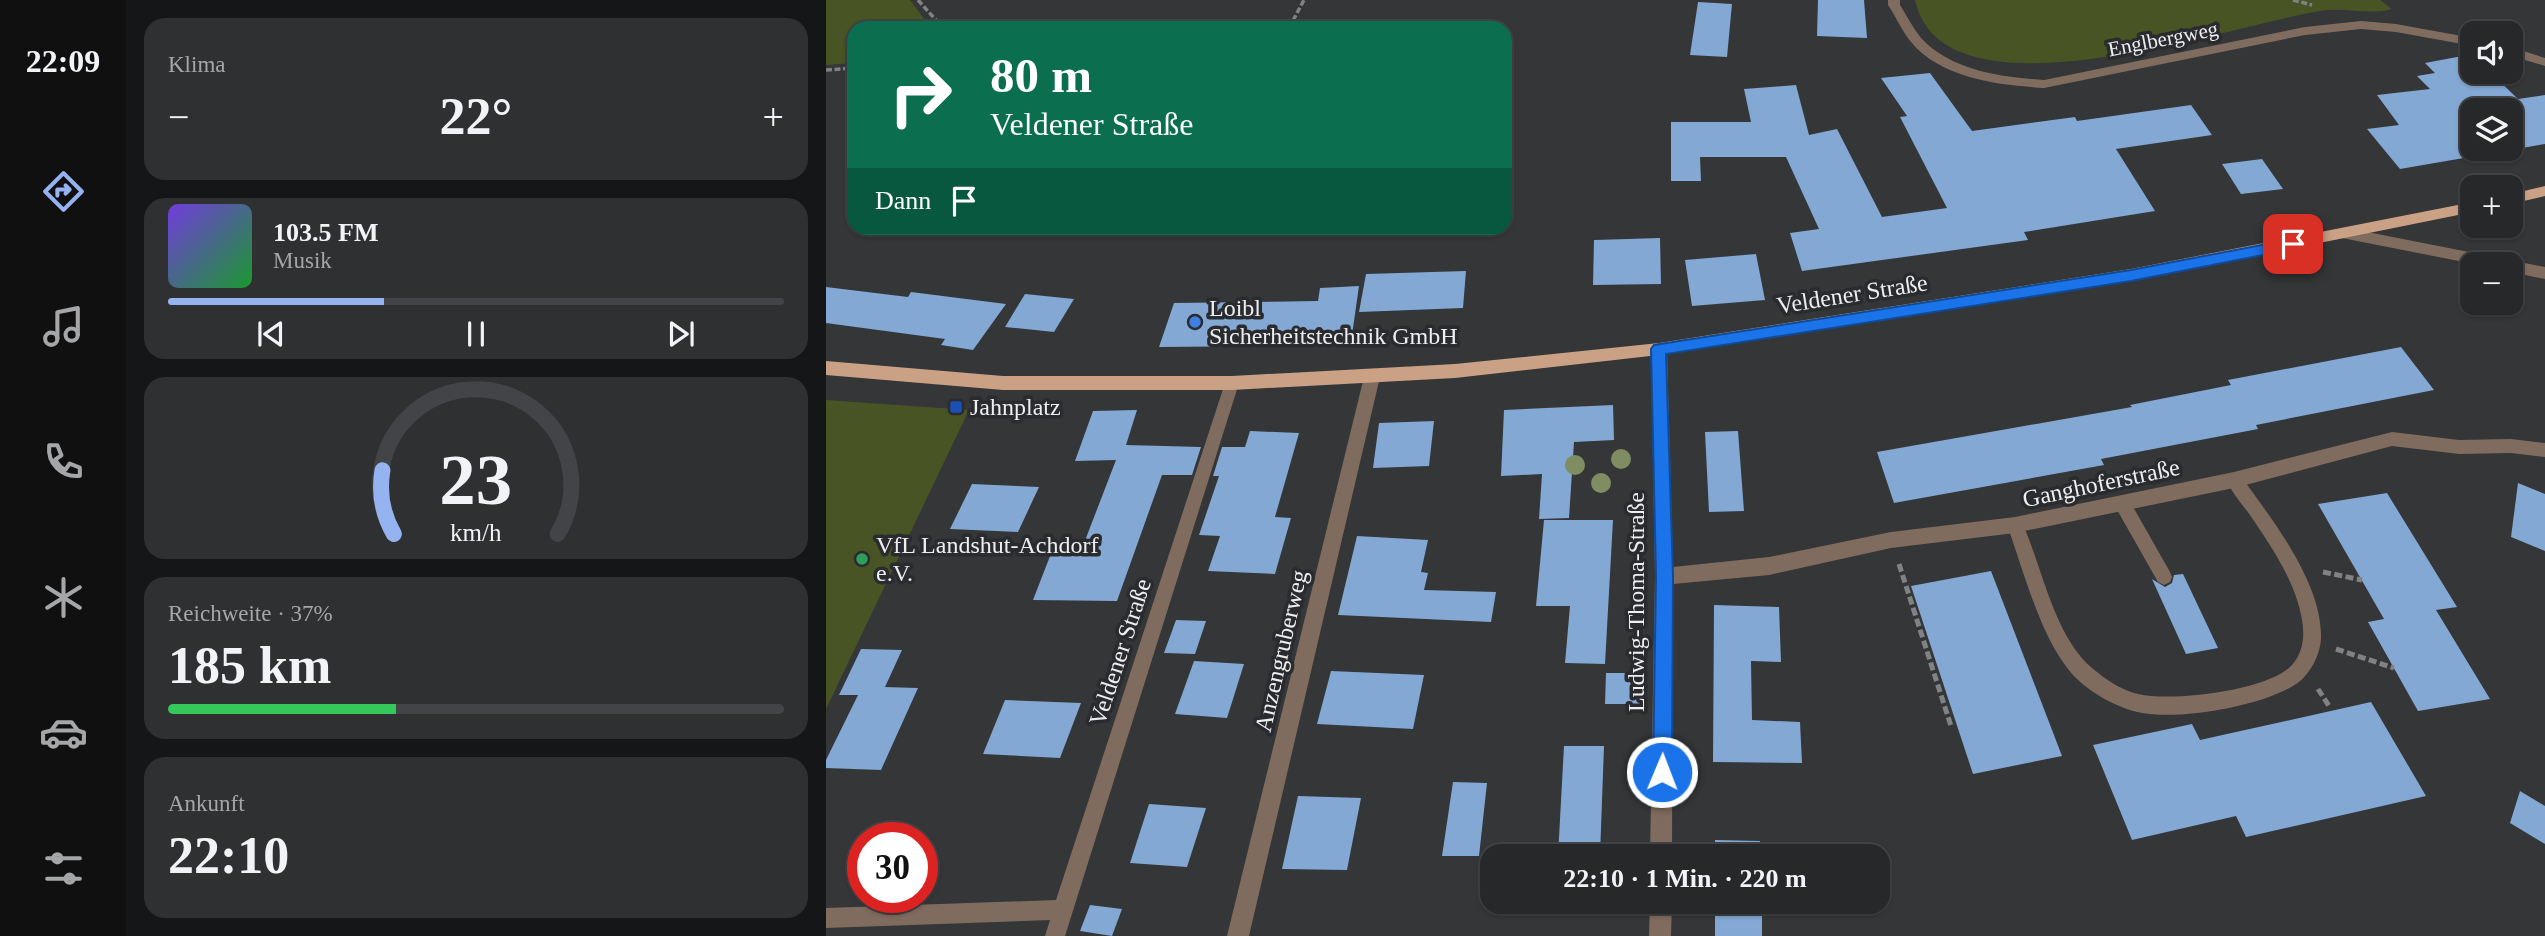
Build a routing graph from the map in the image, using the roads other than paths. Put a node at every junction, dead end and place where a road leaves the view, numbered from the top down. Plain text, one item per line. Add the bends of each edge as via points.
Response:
1 (1894, 0) edge
2 (2460, 39) edge
3 (2523, 55) edge
4 (2545, 62) edge
5 (2545, 191) edge
6 (2523, 196) edge
7 (2460, 210) edge
8 (2347, 234) junction
9 (2460, 256) edge
10 (2523, 268) edge
11 (2545, 273) edge
12 (1659, 349) junction
13 (826, 368) edge
14 (1372, 377) junction
15 (1232, 383) junction
16 (2545, 450) edge
17 (2234, 480) junction
18 (2122, 503) junction
19 (2015, 525) junction
20 (1664, 576) junction
21 (2164, 577) dead end
22 (1661, 844) edge
23 (1063, 910) junction
24 (1661, 914) edge
25 (826, 918) edge
26 (1055, 936) edge
27 (1238, 936) edge
28 (1660, 936) edge

1 - 2 street, Englbergweg via 1918,41 1949,65 2019,83 2044,84 2361,25
3 - 4 street
5 - 6 main road
7 - 8 main road, Veldener Straße
8 - 9 street
8 - 12 main road, Veldener Straße via 2131,275
10 - 11 street
12 - 14 main road, Veldener Straße
12 - 20 street, Ludwig-Thoma-Straße
13 - 15 main road, Veldener Straße via 1003,383
14 - 15 main road, Veldener Straße
14 - 27 street, Anzengruberweg
15 - 23 lane, Veldener Straße
16 - 17 street, Ganghoferstraße via 2392,439
17 - 18 street, Ganghoferstraße
17 - 19 lane via 2265,523 2308,602 2313,625 2303,667 2289,679 2228,697 2148,705 2111,693 2081,670 2069,655
18 - 19 street, Ganghoferstraße
18 - 21 lane
19 - 20 street, Ganghoferstraße via 1891,540 1769,566
20 - 22 street, Ludwig-Thoma-Straße
23 - 25 lane
23 - 26 lane, Veldener Straße
24 - 28 street

